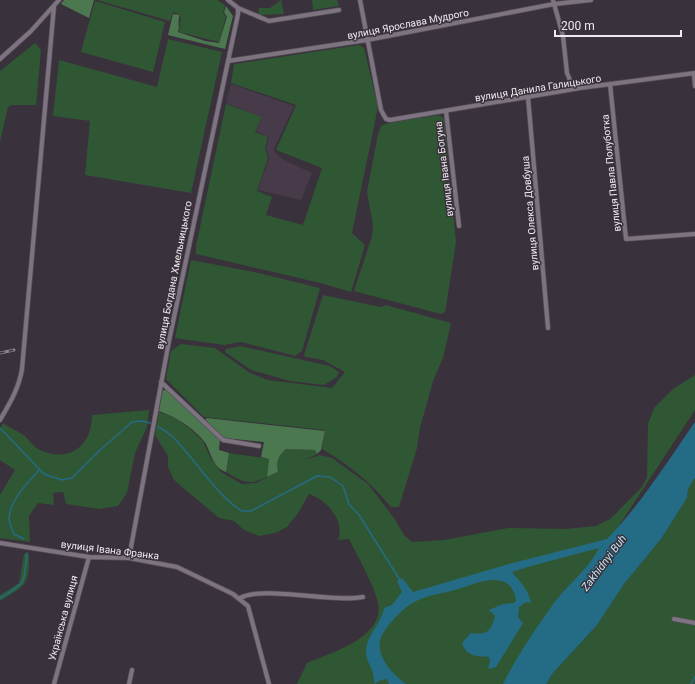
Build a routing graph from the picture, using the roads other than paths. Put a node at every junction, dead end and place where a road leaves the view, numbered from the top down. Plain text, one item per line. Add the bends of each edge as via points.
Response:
1 (59, 0) edge
2 (228, 0) edge
3 (360, 0) edge
4 (591, 0) edge
5 (553, 2) edge
6 (54, 6) junction
7 (238, 8) junction
8 (339, 10) dead end
9 (367, 40) junction
10 (0, 59) edge
11 (228, 61) junction
12 (695, 73) edge
13 (610, 84) junction
14 (695, 86) edge
15 (580, 88) junction
16 (528, 97) junction
17 (446, 111) junction
18 (459, 226) dead end
19 (695, 234) edge
20 (548, 328) dead end
21 (161, 382) junction
22 (0, 420) edge
23 (259, 446) dead end
24 (0, 543) edge
25 (89, 557) junction
26 (130, 558) junction
27 (363, 597) dead end
28 (240, 598) junction
29 (674, 619) dead end
30 (695, 623) edge
31 (132, 670) dead end
32 (54, 684) edge
33 (129, 684) edge
34 (269, 684) edge

1 - 6 street
2 - 7 street
3 - 9 street
4 - 5 street, вулиця Ярослава Мудрого
5 - 9 street, вулиця Ярослава Мудрого
5 - 15 street via 563,36 566,73 572,85
6 - 10 street
6 - 22 street via 22,369 16,393
7 - 8 street via 269,21
7 - 11 street, вулиця Богдана Хмельницького
9 - 11 street, вулиця Ярослава Мудрого
9 - 17 street, вулиця Данила Галицького via 384,117 390,120
11 - 21 street, вулиця Богдана Хмельницького
12 - 13 street, вулиця Данила Галицького
12 - 14 street
13 - 15 street, вулиця Данила Галицького
13 - 19 street, вулиця Павла Полуботка via 626,239
15 - 16 street, вулиця Данила Галицького
16 - 17 street, вулиця Данила Галицького
16 - 20 street, вулиця Олекса Довбуша
17 - 18 street, вулиця Івана Богуна
21 - 23 street via 223,440
21 - 26 street, вулиця Богдана Хмельницького
24 - 25 street, вулиця Івана Франка
25 - 26 street, вулиця Івана Франка
25 - 32 street, Українська вулиця
26 - 28 street, вулиця Івана Франка via 177,567
27 - 28 street via 335,599 266,594 246,595
28 - 34 street via 248,606
29 - 30 street
31 - 33 street

